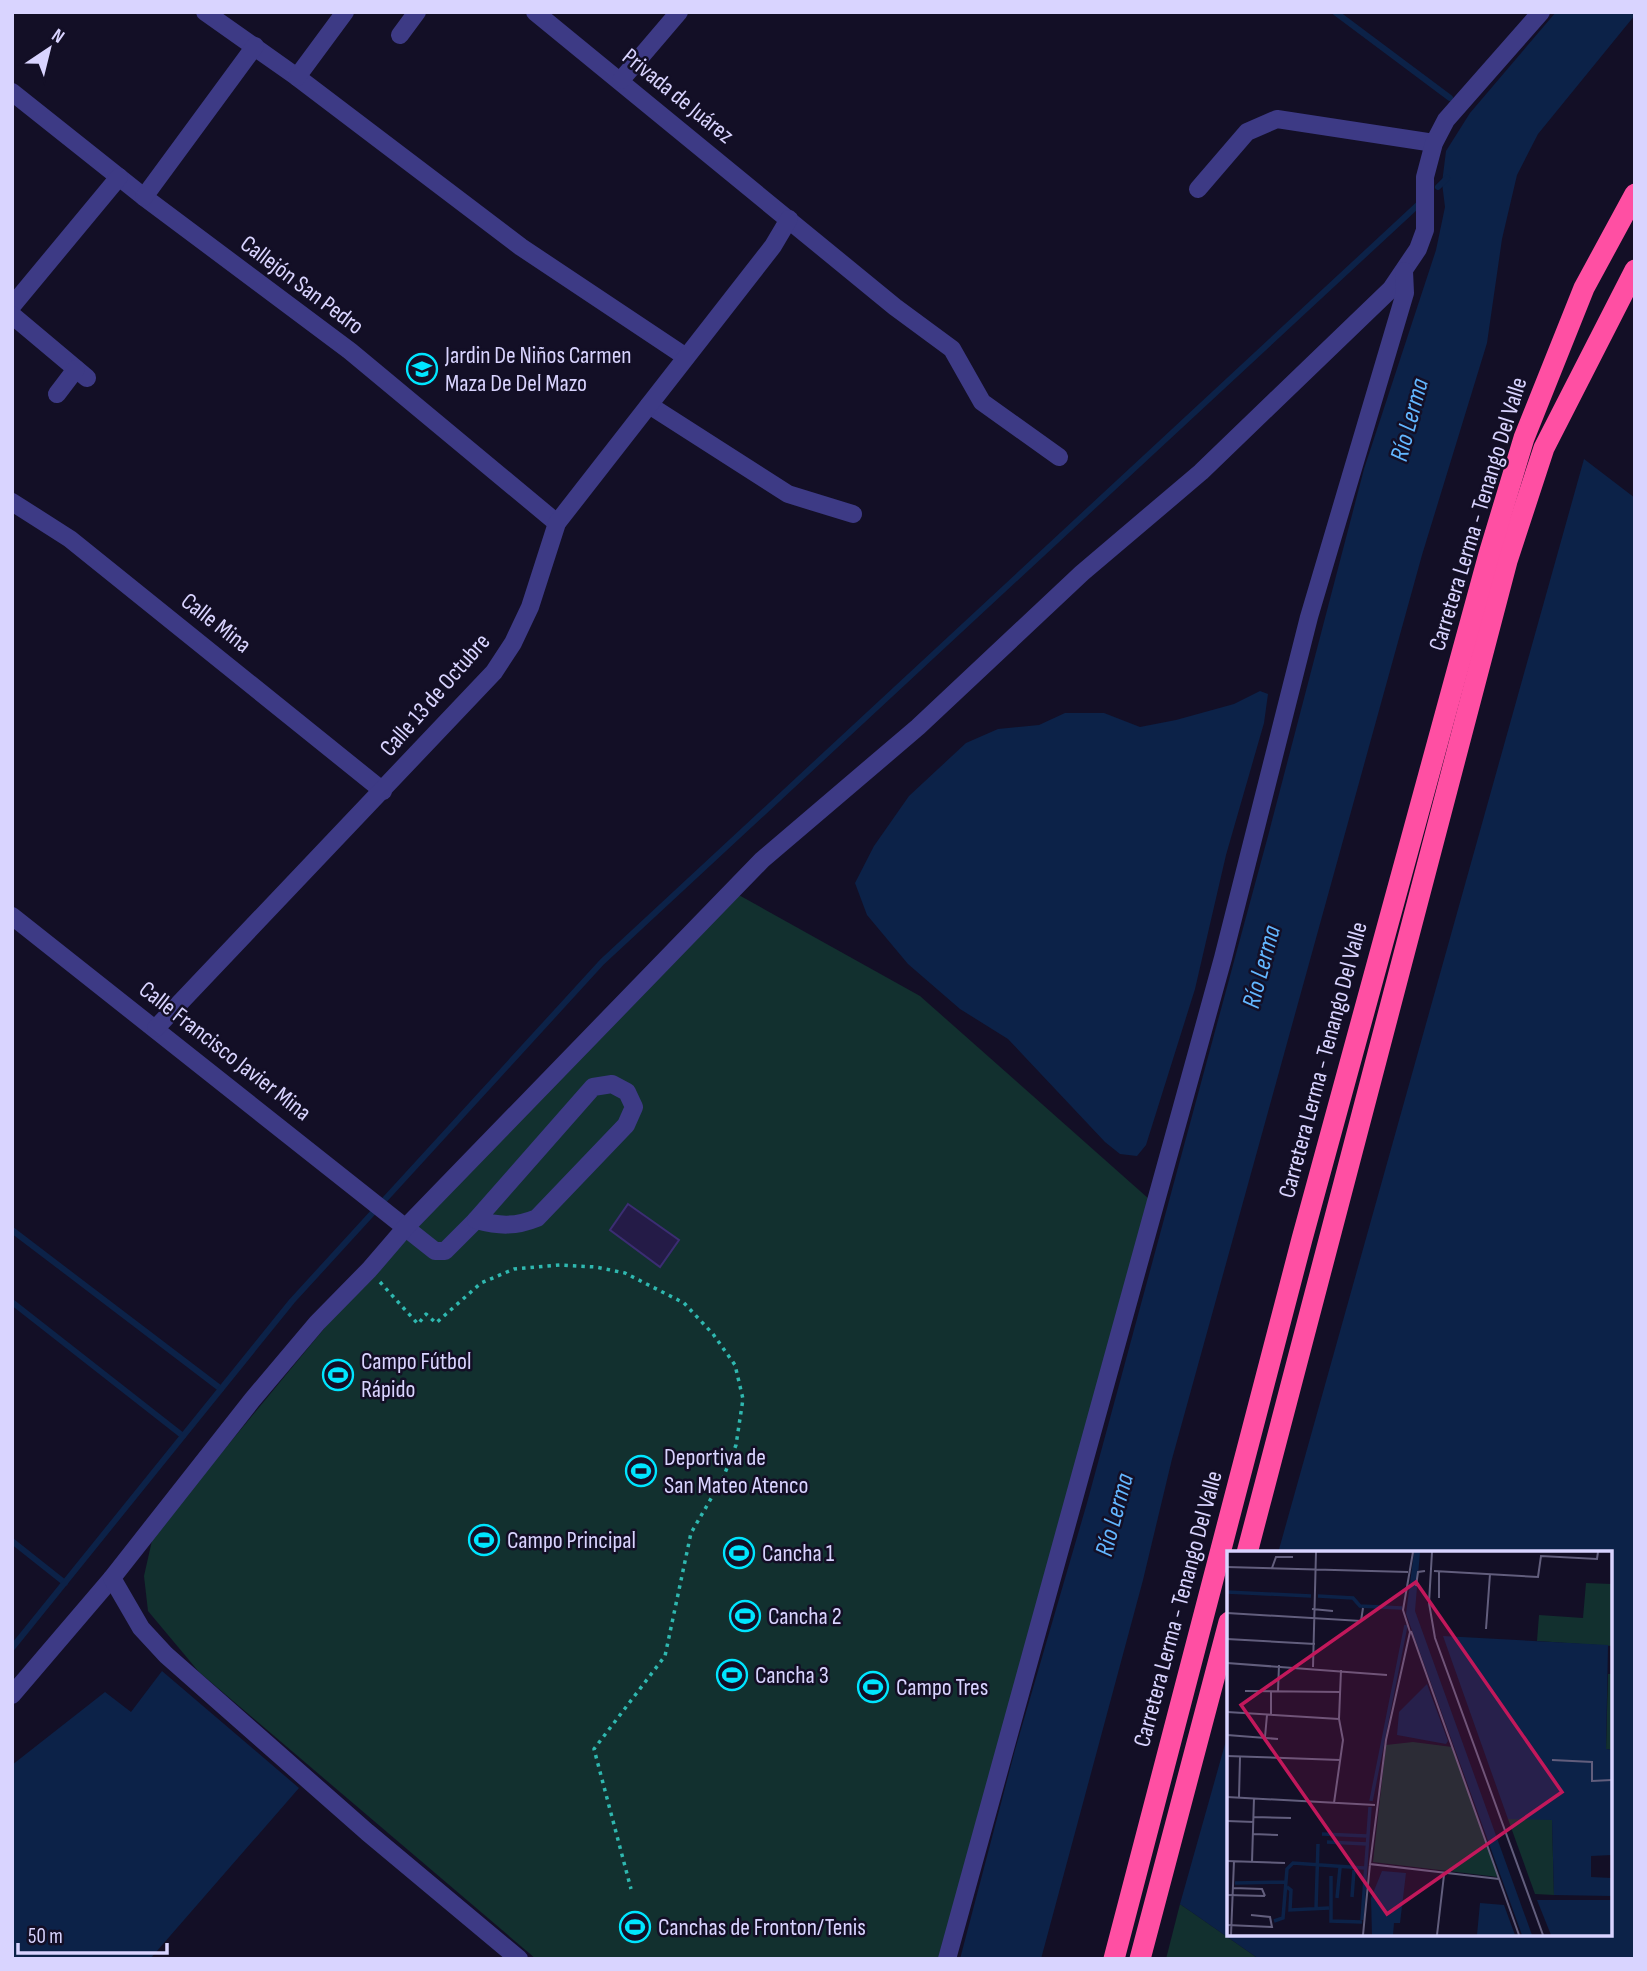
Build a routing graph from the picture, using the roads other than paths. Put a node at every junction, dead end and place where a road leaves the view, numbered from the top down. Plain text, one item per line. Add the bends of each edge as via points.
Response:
1 (205, 12) edge
2 (345, 12) edge
3 (417, 12) edge
4 (679, 12) edge
5 (1541, 12) edge
6 (542, 14) edge
7 (400, 35) dead end
8 (255, 46) junction
9 (297, 77) junction
10 (621, 80) junction
11 (12, 92) edge
12 (1434, 143) junction
13 (120, 177) junction
14 (1198, 189) dead end
15 (1635, 194) edge
16 (144, 197) junction
17 (789, 219) junction
18 (1635, 270) edge
19 (1404, 271) junction
20 (12, 306) edge
21 (12, 315) edge
22 (686, 357) junction
23 (57, 394) dead end
24 (649, 405) junction
25 (1059, 457) dead end
26 (12, 502) edge
27 (853, 514) dead end
28 (557, 523) junction
29 (383, 790) junction
30 (12, 916) edge
31 (156, 1028) junction
32 (476, 1220) junction
33 (406, 1227) junction
34 (1248, 1551) edge
35 (111, 1578) junction
36 (1227, 1630) edge
37 (12, 1695) edge
38 (519, 1959) edge
39 (947, 1959) edge
40 (1114, 1959) edge
41 (1140, 1959) edge

1 - 8 street
2 - 9 street
3 - 7 street
4 - 10 street
5 - 12 street via 1446,120
6 - 10 street, Privada de Juárez
8 - 9 street
8 - 16 street
9 - 22 street via 521,247
10 - 17 street, Privada de Juárez
11 - 13 street, Callejón San Pedro
12 - 14 street via 1277,119 1247,132
12 - 19 street via 1425,177 1425,230
13 - 16 street, Callejón San Pedro
13 - 20 street
15 - 40 highway, Carretera Lerma - Tenango Del Valle via 1579,301 1524,438 1489,554 1301,1239
16 - 28 street, Callejón San Pedro via 350,351
17 - 22 street, Calle 13 de Octubre
17 - 25 street, Privada de Juárez via 952,349 982,402
18 - 34 highway via 1544,448 1507,561
19 - 33 street via 1391,289 1201,472 1091,566 886,756 762,860
19 - 39 street via 1405,293 1309,617 1223,958
21 - 23 street via 82,373
22 - 24 street, Calle 13 de Octubre
24 - 27 street via 788,494
24 - 28 street, Calle 13 de Octubre
26 - 29 street, Calle Mina via 70,539
28 - 29 street, Calle 13 de Octubre via 530,607 507,653
29 - 31 street, Calle 13 de Octubre
30 - 31 street, Calle Francisco Javier Mina
31 - 33 street, Calle Francisco Javier Mina
32 - 32 street via 519,1226 537,1218 626,1125 634,1107 628,1092 612,1084 593,1087
32 - 33 street, Calle Francisco Javier Mina via 445,1251 435,1251
33 - 35 street via 252,1400
35 - 37 street
35 - 38 street via 141,1628 166,1655
36 - 41 highway

